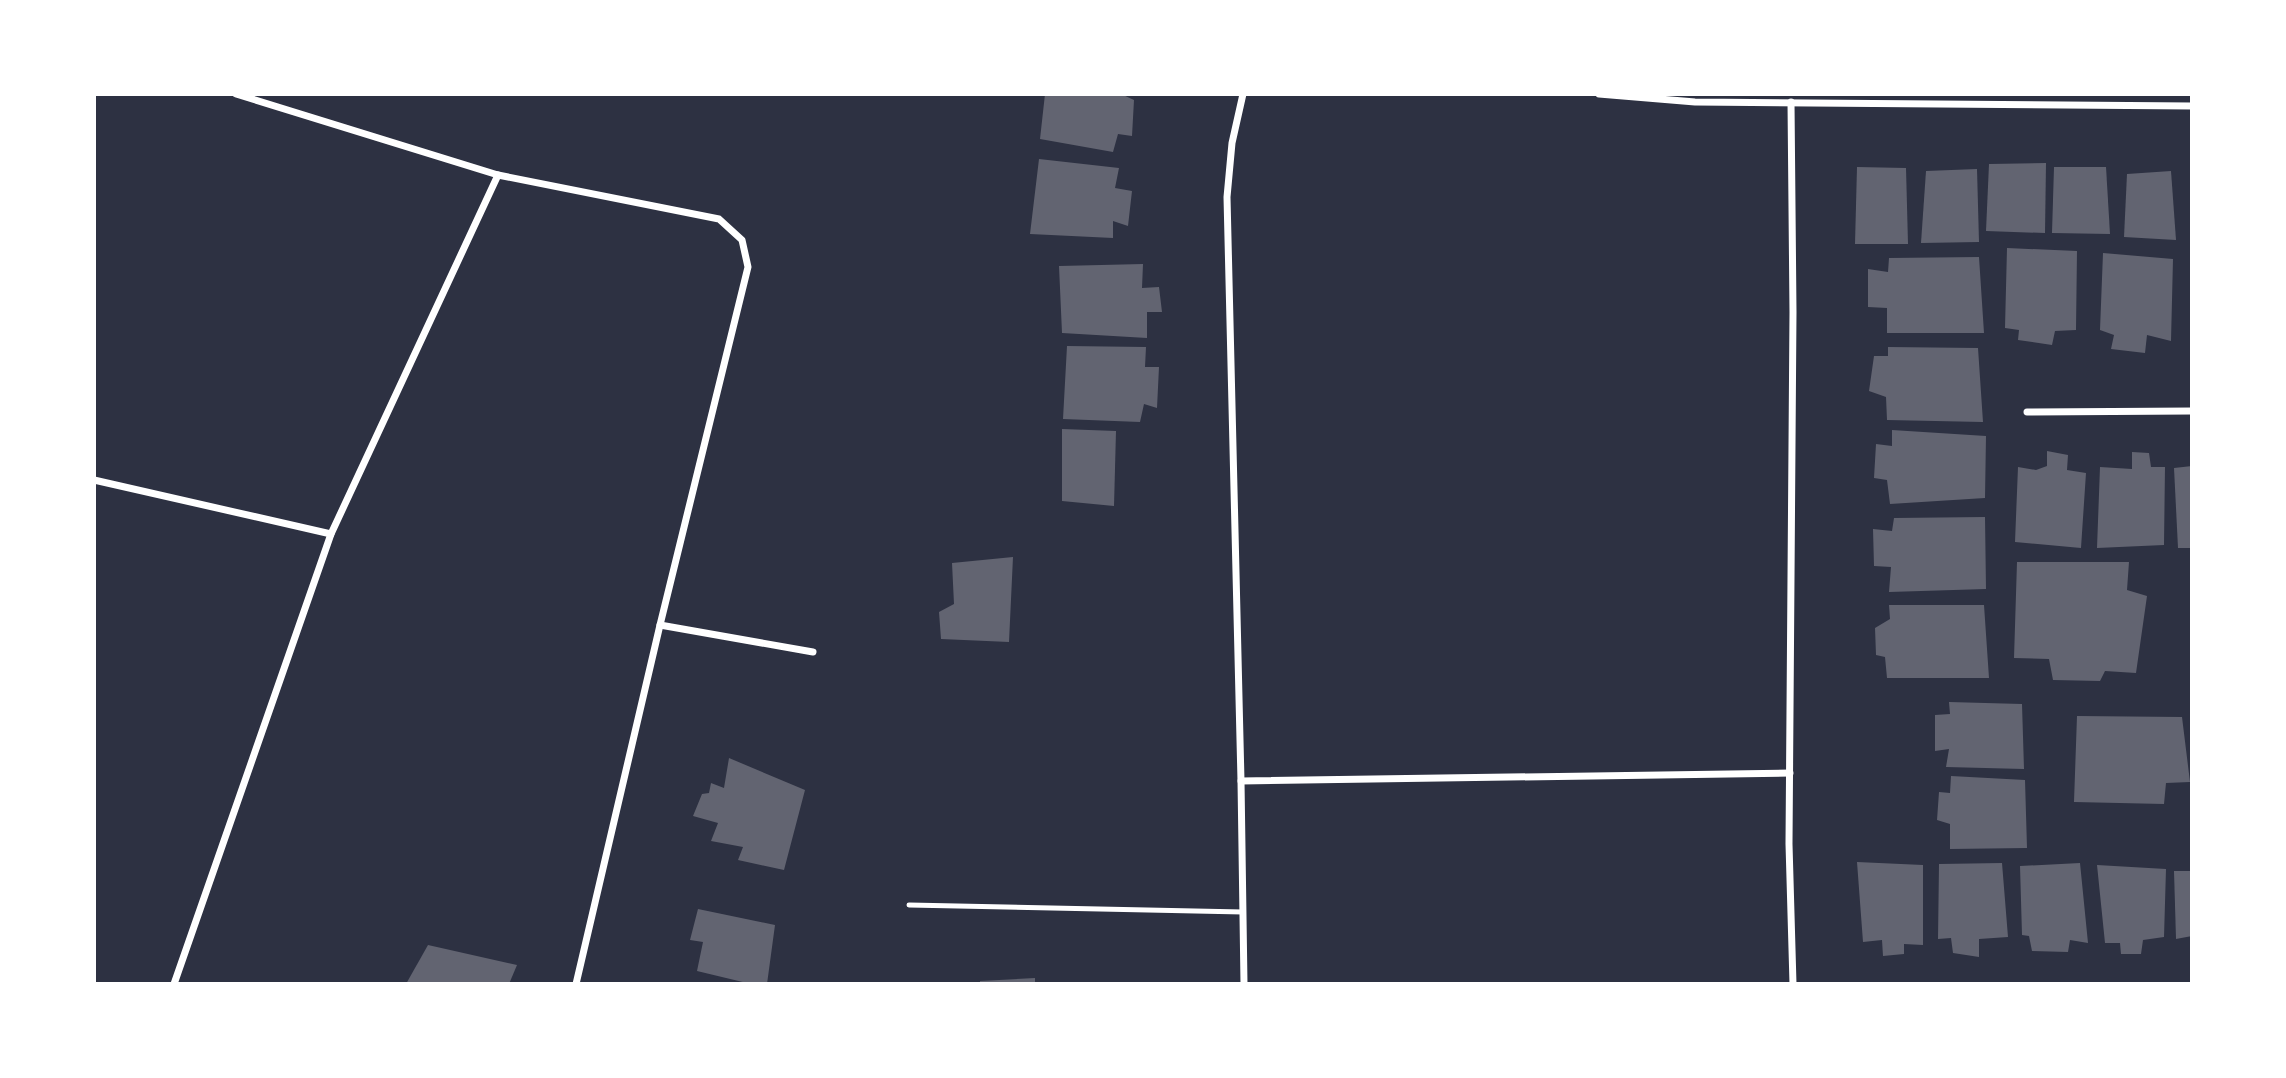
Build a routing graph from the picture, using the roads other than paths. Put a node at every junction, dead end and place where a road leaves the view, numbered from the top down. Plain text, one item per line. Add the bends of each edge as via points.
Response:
1 (236, 94) edge
2 (1243, 94) edge
3 (1599, 94) edge
4 (1696, 98) edge
5 (1791, 102) junction
6 (2192, 106) edge
7 (498, 176) junction
8 (2192, 411) edge
9 (2027, 412) dead end
10 (94, 480) edge
11 (331, 534) junction
12 (660, 625) junction
13 (813, 652) dead end
14 (1790, 773) junction
15 (1241, 781) junction
16 (909, 905) dead end
17 (1243, 912) junction
18 (174, 984) edge
19 (576, 984) edge
20 (1244, 984) edge
21 (1793, 984) edge

1 - 7 street
2 - 15 street via 1227,197
3 - 4 street
4 - 5 street
5 - 6 street
5 - 14 street
7 - 11 street
7 - 12 street via 719,219 743,240 748,267
8 - 9 street
10 - 11 street
11 - 18 street
12 - 13 street
12 - 19 street
14 - 15 street
14 - 21 street
15 - 17 street
16 - 17 lane
17 - 20 street

